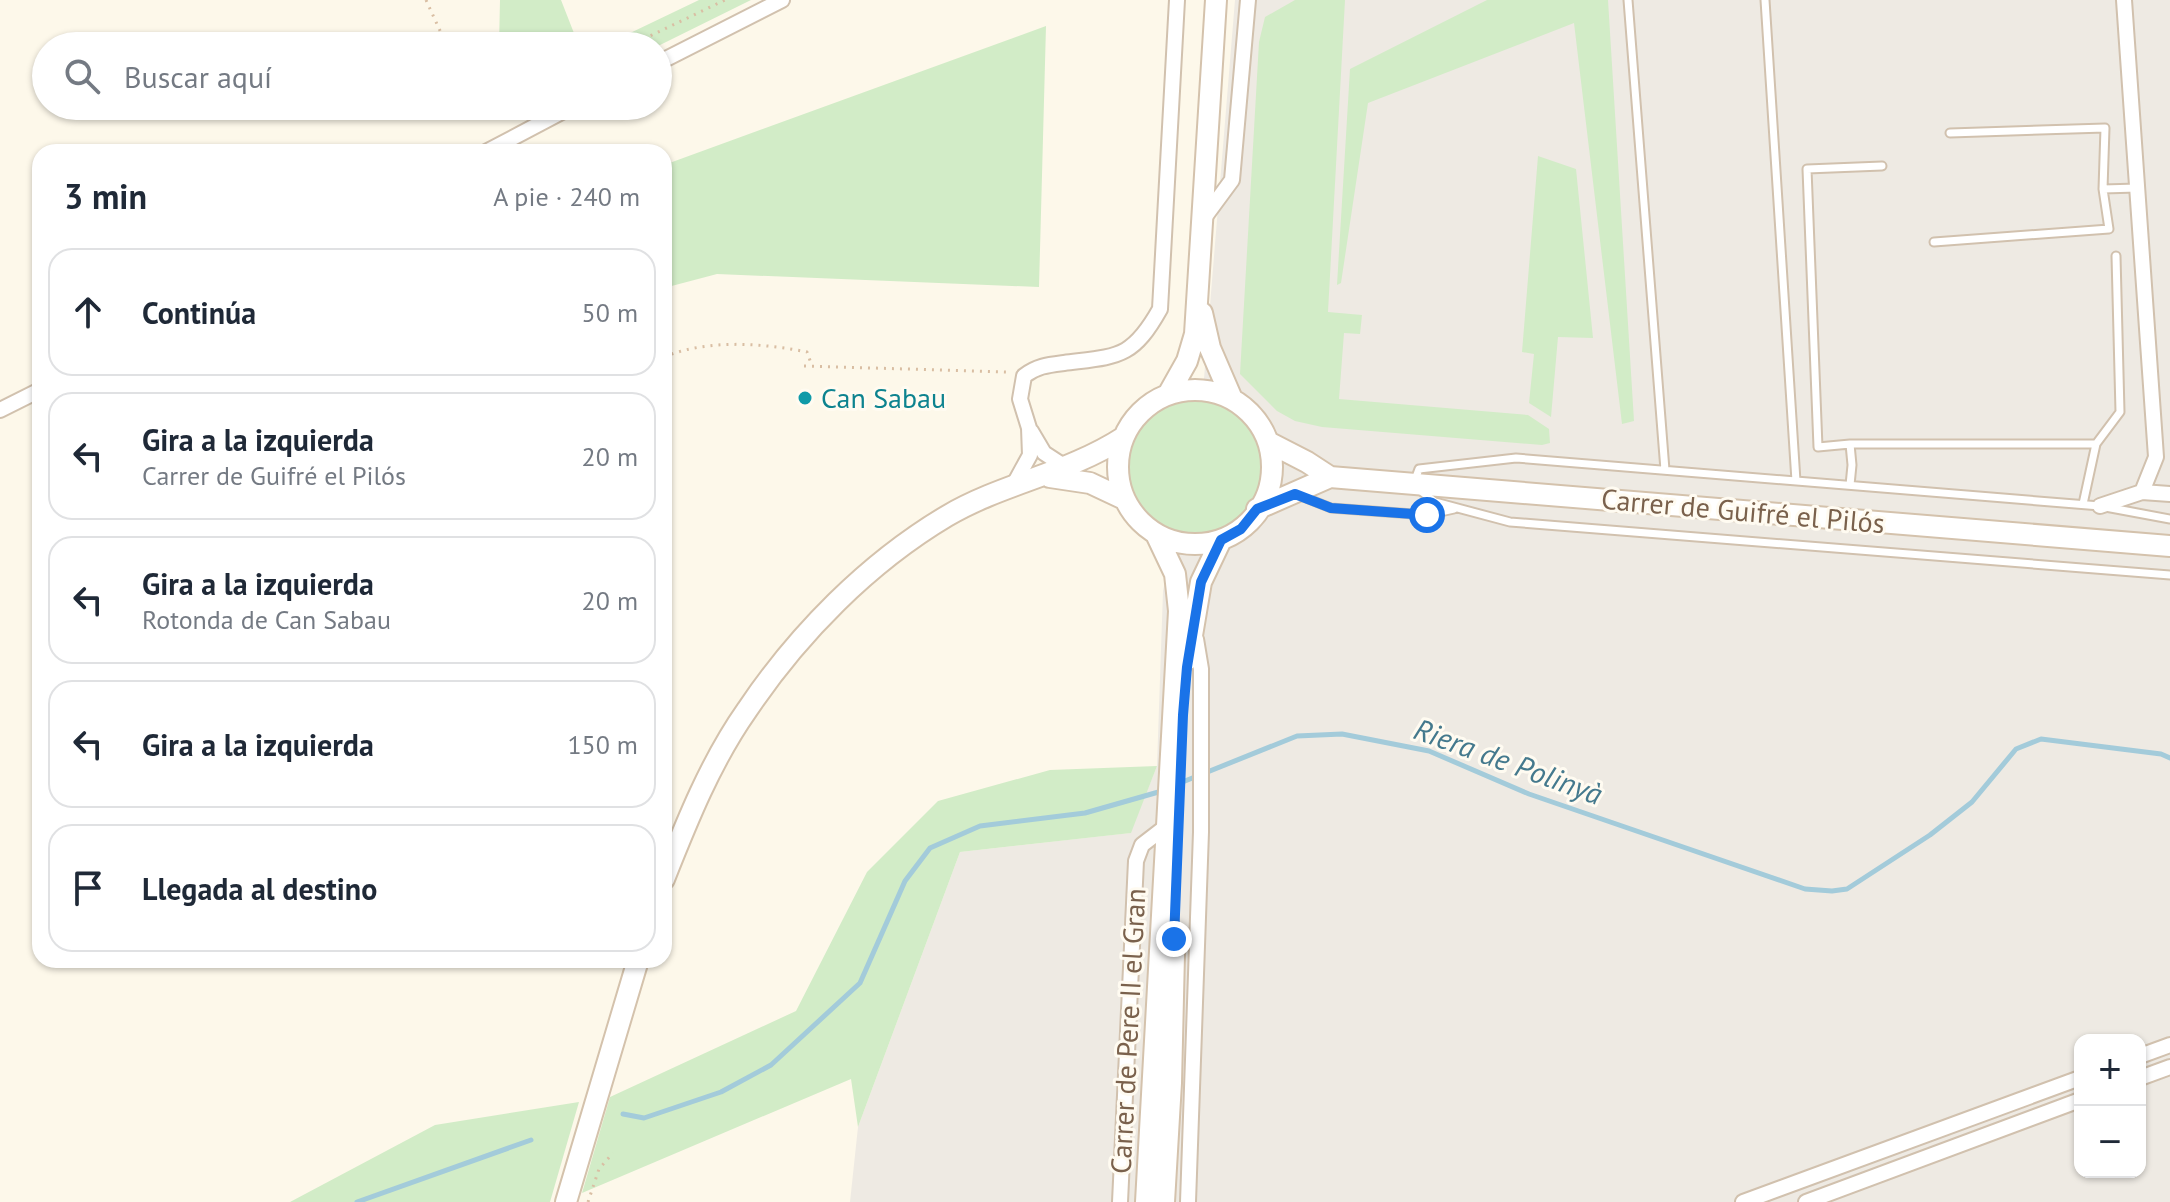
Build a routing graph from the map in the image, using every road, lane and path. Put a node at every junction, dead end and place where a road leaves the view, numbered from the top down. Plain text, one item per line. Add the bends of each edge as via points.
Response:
1 (426, 0) edge
2 (725, 0) edge
3 (782, 0) edge
4 (1177, 0) edge
5 (1216, 0) edge
6 (1248, 0) edge
7 (1628, 0) edge
8 (1765, 0) edge
9 (2124, 0) edge
10 (441, 32) edge
11 (658, 32) edge
12 (672, 56) edge
13 (547, 120) edge
14 (1950, 133) dead end
15 (501, 144) edge
16 (1882, 166) dead end
17 (2137, 188) junction
18 (2103, 189) junction
19 (1204, 218) junction
20 (1934, 242) dead end
21 (2116, 256) dead end
22 (1199, 295) junction
23 (672, 355) edge
24 (804, 366) dead end
25 (812, 366) junction
26 (1024, 376) junction
27 (1169, 393) junction
28 (32, 394) edge
29 (1232, 399) junction
30 (0, 410) edge
31 (1029, 428) junction
32 (1124, 437) junction
33 (1268, 442) junction
34 (1850, 444) junction
35 (2096, 444) junction
36 (1067, 468) junction
37 (1665, 470) junction
38 (1046, 476) junction
39 (1330, 477) junction
40 (1796, 481) junction
41 (1412, 484) junction
42 (1850, 485) junction
43 (1013, 487) junction
44 (2142, 492) junction
45 (1295, 494) junction
46 (2170, 494) edge
47 (1124, 499) junction
48 (2083, 504) junction
49 (2100, 506) junction
50 (1257, 509) junction
51 (1456, 509) junction
52 (2170, 519) edge
53 (1156, 534) junction
54 (1221, 540) junction
55 (2163, 546) edge
56 (2170, 575) edge
57 (1194, 625) junction
58 (1176, 768) junction
59 (1172, 813) junction
60 (672, 859) edge
61 (636, 968) edge
62 (2170, 1045) edge
63 (2146, 1054) edge
64 (2170, 1067) edge
65 (2146, 1076) edge
66 (2074, 1080) edge
67 (2074, 1102) edge
68 (613, 1153) dead end
69 (566, 1202) edge
70 (588, 1202) edge
71 (1120, 1202) edge
72 (1146, 1202) edge
73 (1164, 1202) edge
74 (1188, 1202) edge
75 (1743, 1202) edge
76 (1806, 1202) edge

1 - 10 path
2 - 11 path
3 - 12 street
4 - 26 street via 1160,309 1141,339 1115,357 1036,367
5 - 19 main road
6 - 19 street via 1232,180
7 - 37 lane
8 - 40 lane
9 - 17 street
13 - 15 street
14 - 18 lane via 2105,128
16 - 34 lane via 1807,169 1818,447
17 - 18 lane
17 - 44 street via 2156,457
18 - 20 lane via 2109,229
19 - 22 main road
21 - 35 lane via 2120,412
22 - 27 main road via 1192,348
22 - 29 main road via 1210,348
23 - 25 path via 717,344 788,348 807,352
24 - 25 path
25 - 26 path via 1000,370
26 - 31 street via 1020,399
27 - 29 main road via 1210,392
27 - 32 main road via 1144,409
28 - 30 street
29 - 33 main road via 1258,422
31 - 36 street via 1044,453
31 - 43 street via 1030,455
32 - 36 main road
32 - 47 main road via 1119,457
33 - 39 main road, Carrer de Guifré el Pilós
33 - 50 main road via 1270,479
34 - 35 lane
34 - 42 lane
35 - 48 lane
36 - 38 main road
37 - 40 lane
37 - 41 lane via 1516,458 1419,469
38 - 43 main road
38 - 47 main road via 1090,483
39 - 41 main road, Carrer de Guifré el Pilós
39 - 45 main road
40 - 42 lane
41 - 51 lane via 1435,502
41 - 55 main road, Carrer de Guifré el Pilós
42 - 48 lane
43 - 60 main road via 948,516 896,551 815,626 746,711
44 - 46 street
44 - 49 street
45 - 50 main road
45 - 51 lane via 1331,508 1427,515
47 - 53 main road
48 - 49 lane
49 - 52 lane
50 - 54 main road via 1241,529
51 - 56 lane via 1510,522
53 - 54 main road via 1187,543
53 - 58 main road via 1178,590
54 - 57 main road via 1201,582
57 - 58 main road
57 - 74 street via 1202,737
58 - 59 main road
59 - 71 street, Carrer de Pere II el Gran via 1142,845 1136,861
59 - 72 main road
59 - 73 main road via 1171,1083
61 - 69 main road
62 - 63 street
64 - 65 street
66 - 75 street
67 - 76 street
68 - 70 path via 599,1169

